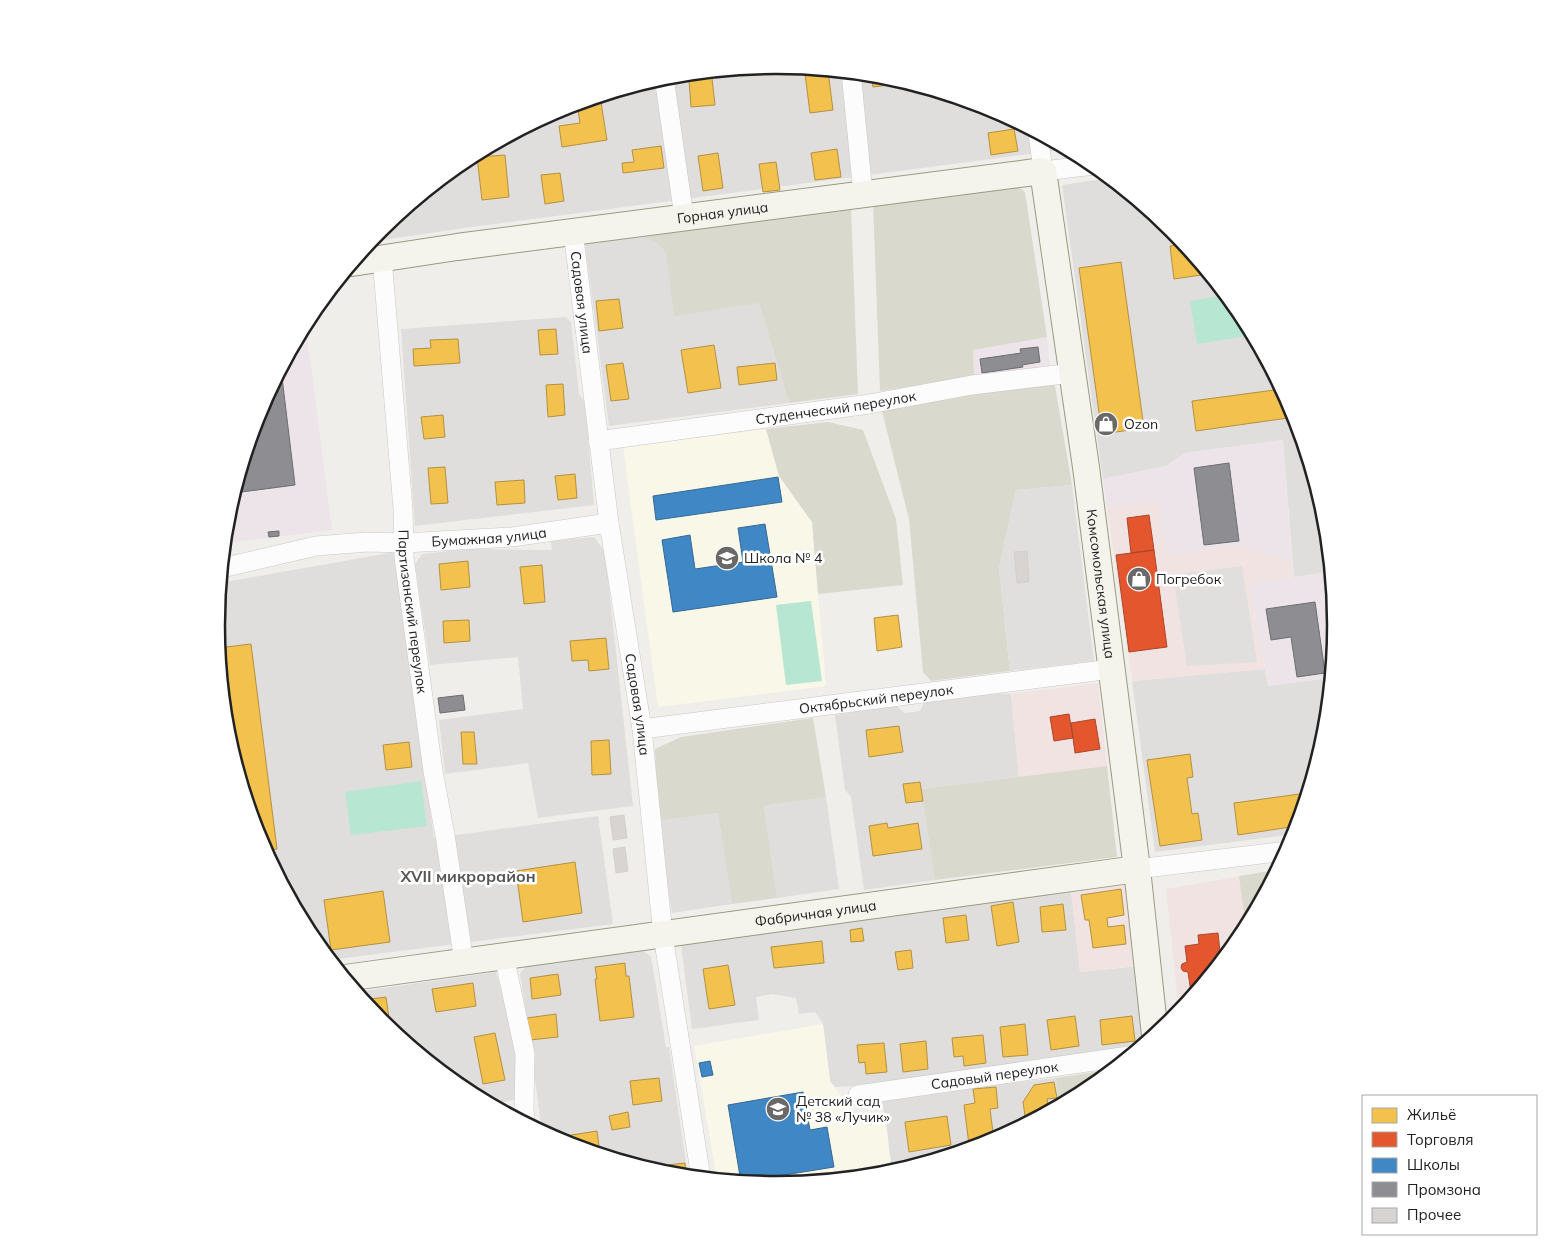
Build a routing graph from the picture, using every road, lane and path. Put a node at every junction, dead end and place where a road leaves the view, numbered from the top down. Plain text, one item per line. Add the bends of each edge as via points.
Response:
1 (852, 79) edge
2 (665, 85) edge
3 (1039, 141) edge
4 (1081, 167) edge
5 (1043, 171) junction
6 (863, 193) junction
7 (684, 217) junction
8 (573, 231) junction
9 (382, 258) junction
10 (363, 261) edge
11 (1072, 372) junction
12 (598, 441) junction
13 (609, 523) junction
14 (404, 543) junction
15 (228, 567) edge
16 (1111, 669) junction
17 (642, 729) junction
18 (1278, 852) edge
19 (1136, 869) junction
20 (662, 935) junction
21 (504, 956) junction
22 (464, 962) junction
23 (353, 977) edge
24 (1154, 1026) edge
25 (1117, 1058) edge
26 (858, 1095) dead end
27 (524, 1115) edge
28 (700, 1171) edge

1 - 6 street
2 - 7 street
3 - 5 street, Комсомольская улица
4 - 5 street, Горная улица
5 - 6 street, Горная улица
5 - 11 street, Комсомольская улица
6 - 7 street, Горная улица
7 - 8 street, Горная улица
8 - 9 street, Горная улица
8 - 12 street, Садовая улица
9 - 10 street, Горная улица
9 - 14 street, Партизанский переулок
11 - 12 street, Студенческий переулок
11 - 16 street, Комсомольская улица
12 - 13 street, Садовая улица
13 - 14 street, Бумажная улица via 512,537
13 - 17 street, Садовая улица
14 - 15 street, Бумажная улица via 316,546
14 - 22 street, Партизанский переулок via 432,762
16 - 17 street, Октябрьский переулок
16 - 19 street, Комсомольская улица
17 - 20 street, Садовая улица
18 - 19 street, Фабричная улица
19 - 20 street, Фабричная улица
19 - 24 street, Комсомольская улица
20 - 21 street, Фабричная улица
20 - 28 street, Садовая улица
21 - 22 street, Фабричная улица
21 - 27 street via 525,1054
22 - 23 street, Фабричная улица
25 - 26 street, Садовый переулок

